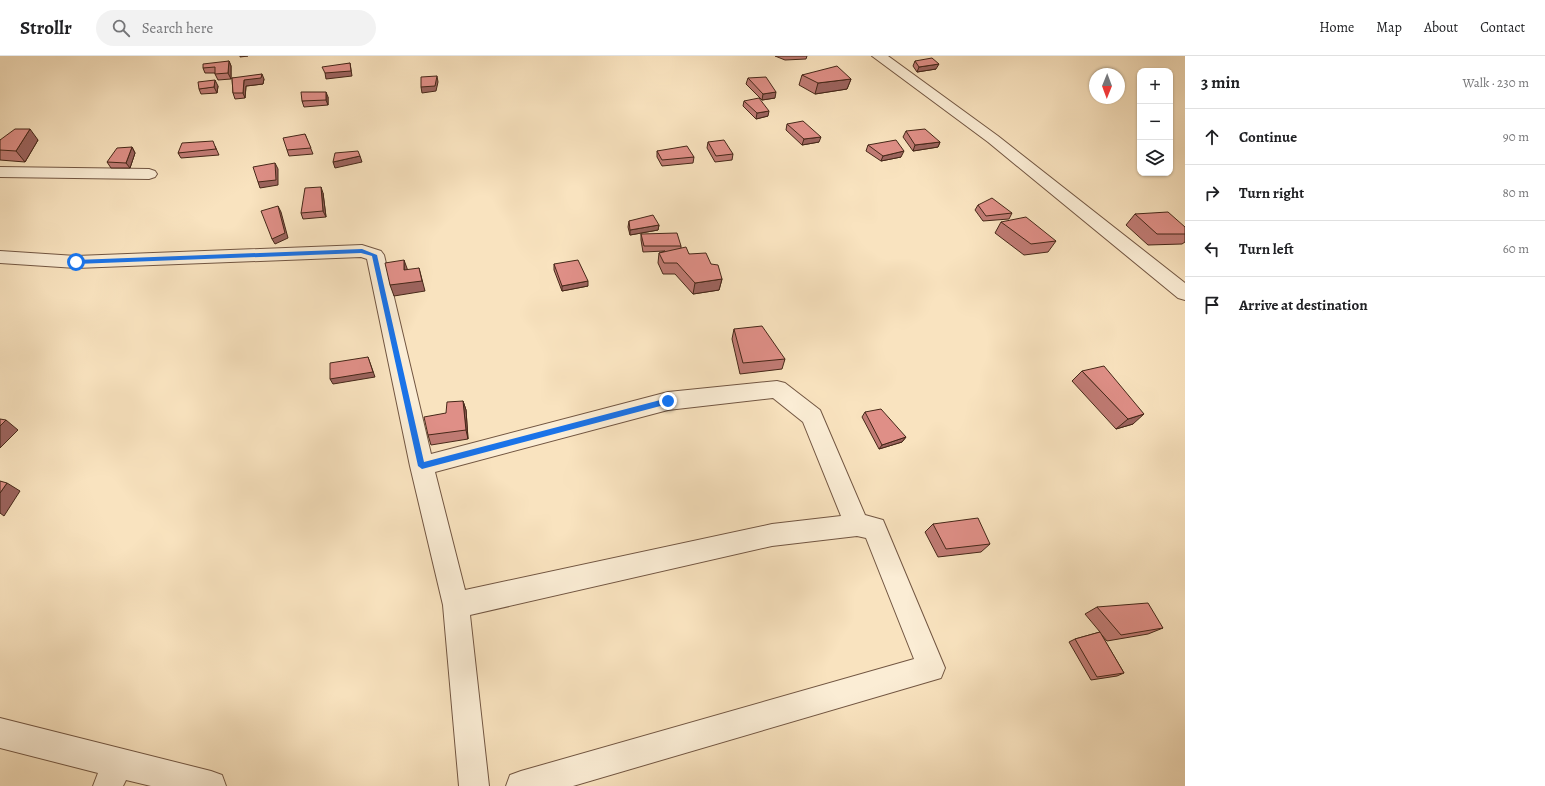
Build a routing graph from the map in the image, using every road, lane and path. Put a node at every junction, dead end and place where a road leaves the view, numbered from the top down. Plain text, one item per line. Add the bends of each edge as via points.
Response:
1 (880, 56) edge
2 (0, 172) edge
3 (149, 174) dead end
4 (0, 257) edge
5 (1185, 293) edge
6 (422, 466) junction
7 (857, 526) junction
8 (456, 605) junction
9 (0, 733) edge
10 (113, 774) edge
11 (211, 786) edge
12 (474, 786) edge
13 (521, 786) edge

1 - 5 street via 993,139
2 - 3 street
4 - 6 street via 76,262 362,251 374,255
6 - 7 street via 668,401 777,390 812,416
6 - 8 street
7 - 8 street via 772,535
7 - 13 street via 874,528 931,668
8 - 12 street
9 - 10 street
10 - 11 street

